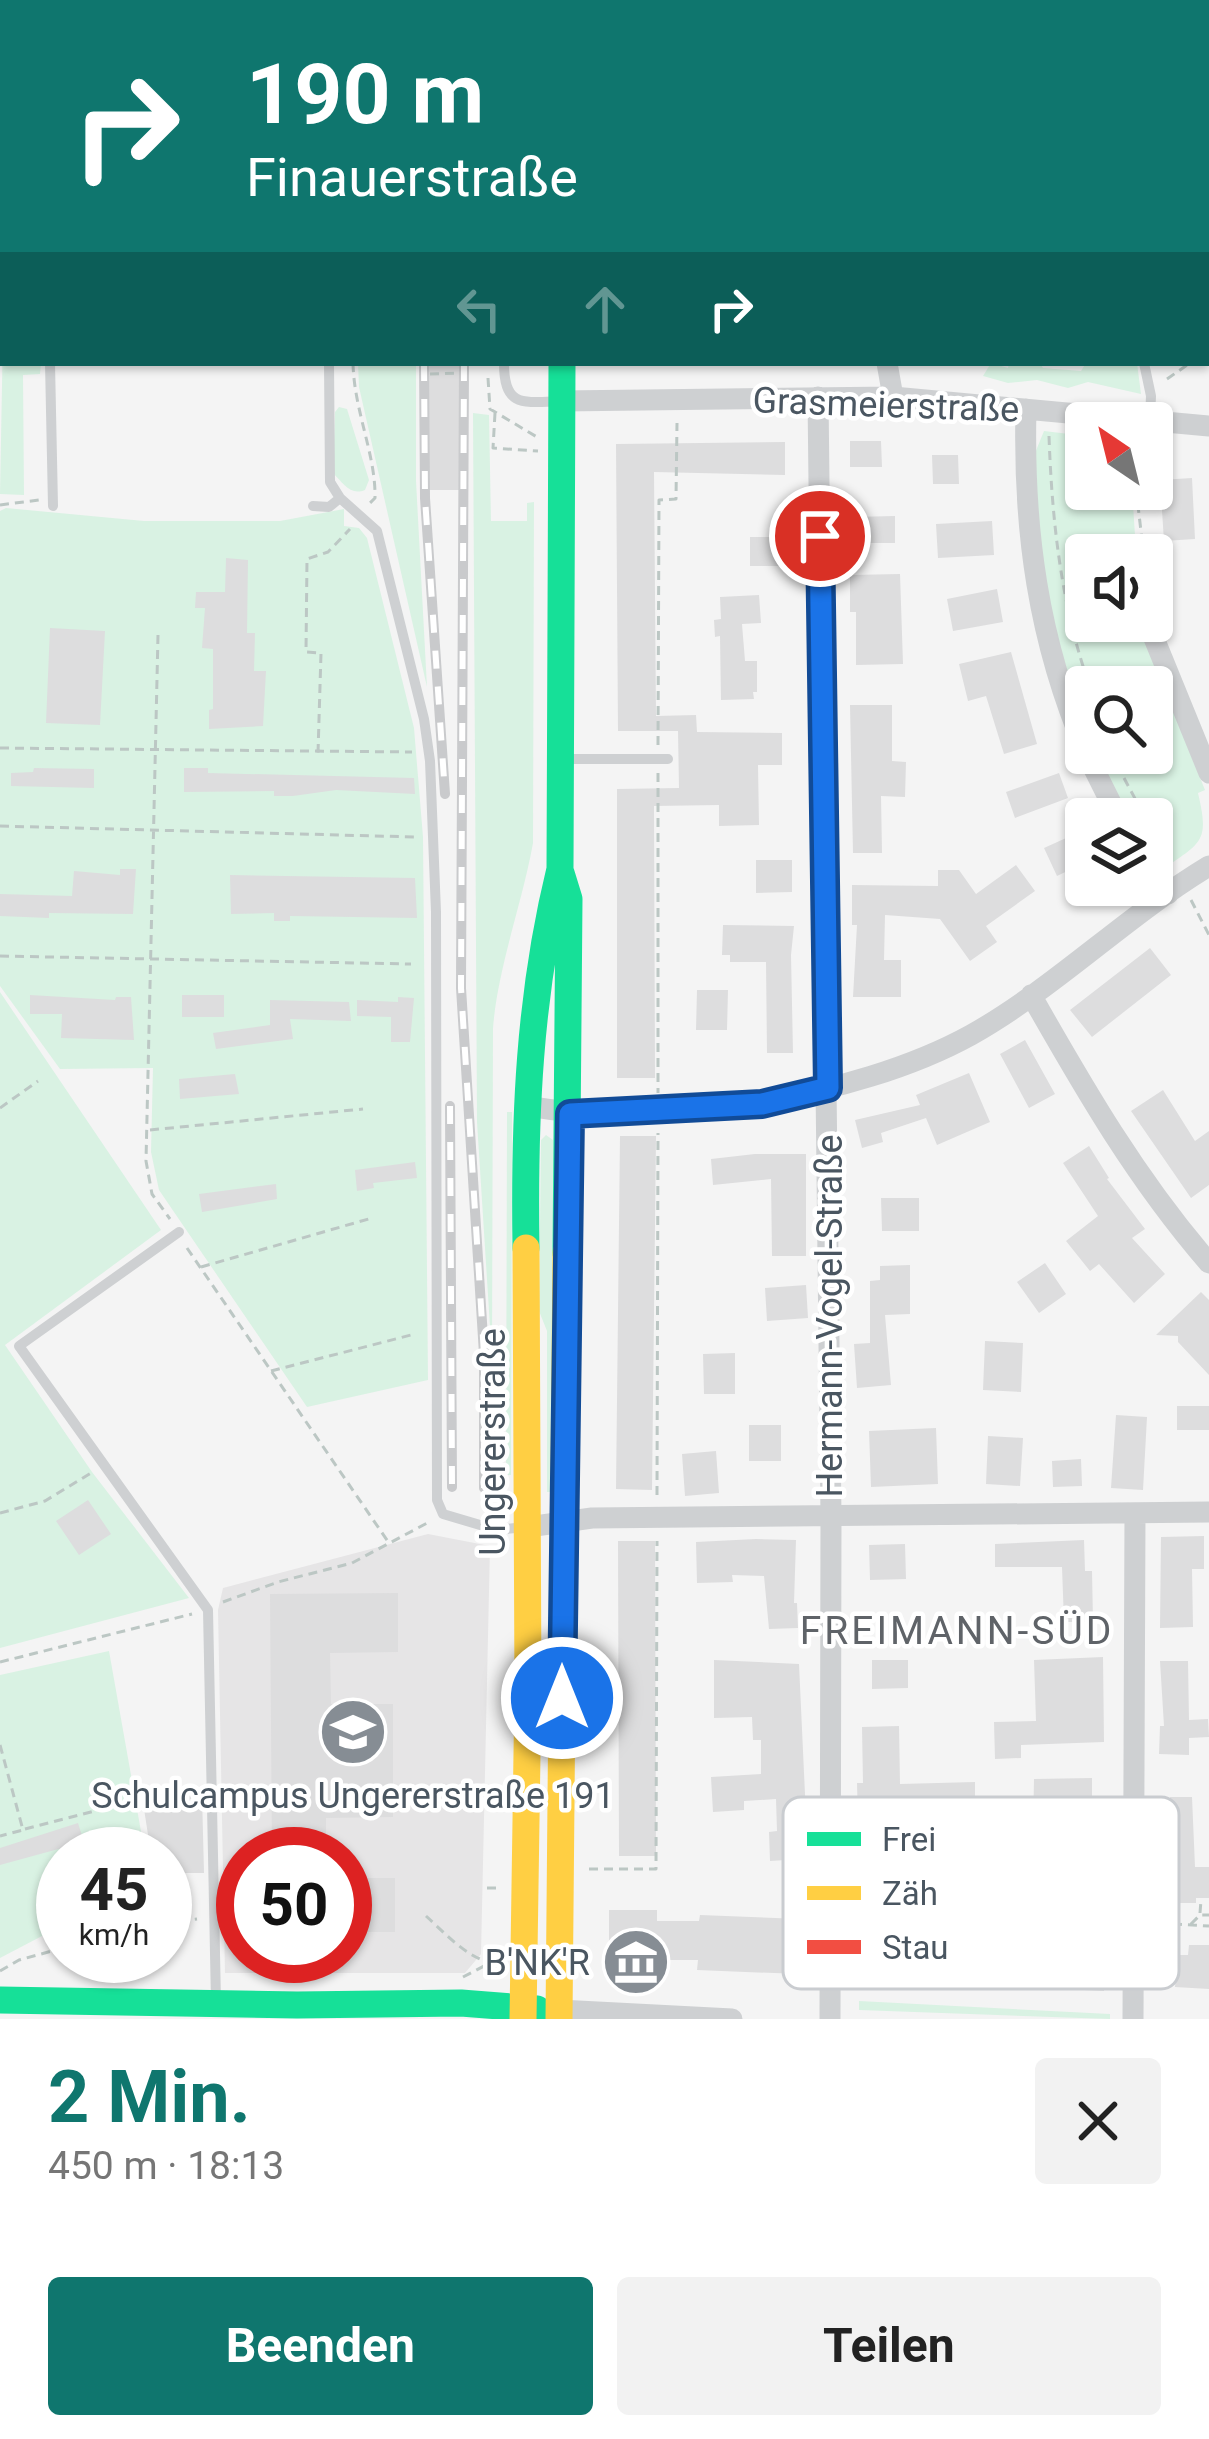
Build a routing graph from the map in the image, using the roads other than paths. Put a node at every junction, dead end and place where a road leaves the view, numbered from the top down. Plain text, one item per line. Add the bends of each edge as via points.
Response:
1 (50, 366) edge
2 (329, 366) edge
3 (503, 366) edge
4 (562, 366) edge
5 (888, 366) edge
6 (1145, 366) edge
7 (818, 397) junction
8 (893, 398) junction
9 (562, 401) junction
10 (1150, 402) edge
11 (1037, 410) junction
12 (1065, 413) edge
13 (1173, 423) edge
14 (1209, 426) edge
15 (340, 498) junction
16 (53, 506) dead end
17 (313, 506) dead end
18 (1156, 642) edge
19 (1065, 690) edge
20 (561, 759) junction
21 (663, 759) road end
22 (1209, 773) edge
23 (1209, 866) edge
24 (560, 869) junction
25 (1175, 888) joint
26 (1031, 995) junction
27 (828, 1088) junction
28 (527, 1106) junction
29 (570, 1114) junction
30 (179, 1232) road end
31 (1209, 1263) edge
32 (1209, 1512) edge
33 (1135, 1514) junction
34 (831, 1516) junction
35 (562, 1520) junction
36 (528, 1527) junction
37 (830, 1797) edge
38 (1138, 1797) edge
39 (1135, 1989) edge
40 (0, 2000) edge
41 (216, 2002) junction
42 (523, 2014) edge
43 (559, 2014) edge
44 (732, 2019) edge
45 (1133, 2019) edge

1 - 16 lane
2 - 15 lane via 330,482
3 - 9 lane via 513,398
4 - 9 main road, Ungererstraße
5 - 8 street
6 - 10 lane
7 - 8 street, Grasmeierstraße
7 - 9 street, Grasmeierstraße
7 - 27 street, Hermann-Vogel-Straße
8 - 11 street, Grasmeierstraße
9 - 20 main road, Ungererstraße
11 - 12 street, Grasmeierstraße
11 - 19 street via 1024,489 1041,618
13 - 14 street, Grasmeierstraße
15 - 17 lane
15 - 36 lane via 377,531 424,718 434,837 436,1500 443,1514 497,1530
18 - 22 street
20 - 21 lane
20 - 24 main road, Ungererstraße
23 - 25 street
24 - 28 main road, Ungererstraße via 532,1007
24 - 29 main road, Ungererstraße via 569,899
25 - 26 street
26 - 27 street via 910,1063
26 - 31 street via 1106,1128
27 - 29 street via 762,1104
27 - 34 street, Hermann-Vogel-Straße
28 - 29 street
28 - 36 main road, Ungererstraße
29 - 35 main road, Ungererstraße
30 - 41 lane via 19,1346 208,1610
32 - 33 street
33 - 34 street
33 - 38 street
34 - 35 street
34 - 37 street, Hermann-Vogel-Straße
35 - 36 street
35 - 43 main road, Ungererstraße
36 - 42 main road, Ungererstraße
39 - 45 street
40 - 41 main road
41 - 42 main road via 460,2003
42 - 43 main road
43 - 44 street

